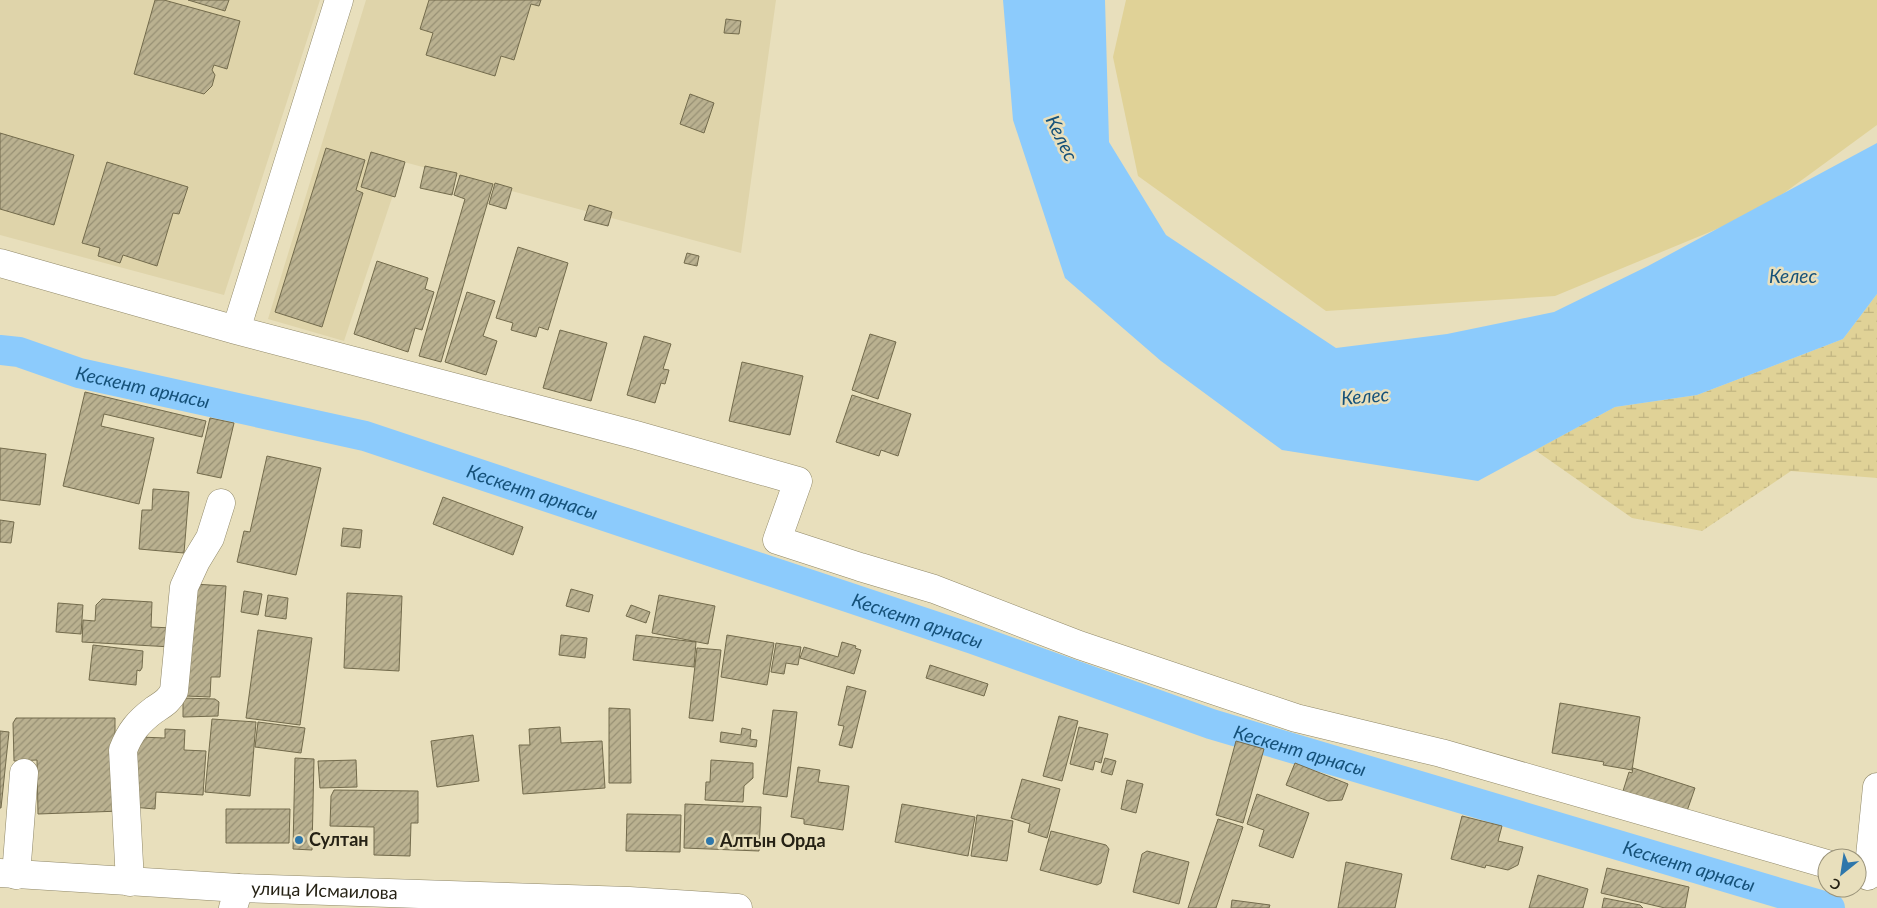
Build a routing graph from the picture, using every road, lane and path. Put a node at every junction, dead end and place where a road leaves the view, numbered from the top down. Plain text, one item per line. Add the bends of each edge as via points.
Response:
1 (339, 0) edge
2 (0, 263) edge
3 (236, 330) junction
4 (221, 503) dead end
5 (24, 773) dead end
6 (1877, 787) edge
7 (1817, 861) edge
8 (8, 874) edge
9 (1867, 876) edge
10 (130, 882) junction
11 (236, 898) edge
12 (738, 908) edge

1 - 3 street
2 - 3 street
3 - 7 street via 626,432 798,481 777,540 934,589 1079,646 1296,718 1441,752
4 - 10 street via 210,538 184,587 174,691 168,701 134,728 123,750
5 - 8 street
6 - 9 street
8 - 10 street, улица Исмаилова
10 - 11 street, улица Исмаилова
11 - 12 street, улица Исмаилова via 629,901

